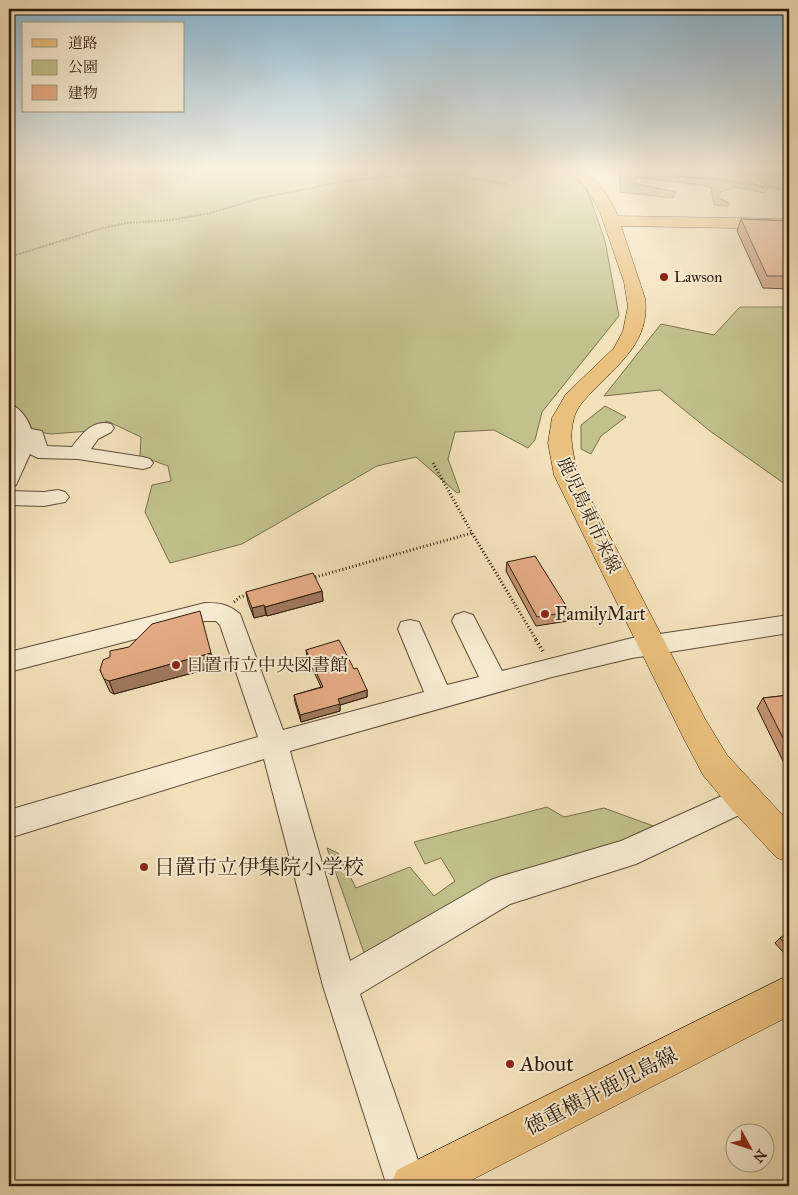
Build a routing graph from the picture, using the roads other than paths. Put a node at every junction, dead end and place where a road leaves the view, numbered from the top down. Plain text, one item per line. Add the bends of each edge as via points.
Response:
1 (614, 226) edge
2 (9, 410) edge
3 (104, 428) dead end
4 (24, 436) junction
5 (78, 453) junction
6 (143, 463) dead end
7 (9, 480) edge
8 (58, 497) dead end
9 (9, 498) edge
10 (464, 621) dead end
11 (789, 624) edge
12 (410, 628) dead end
13 (651, 645) junction
14 (9, 662) edge
15 (495, 683) junction
16 (440, 698) junction
17 (274, 744) junction
18 (744, 799) junction
19 (9, 824) edge
20 (789, 846) edge
21 (340, 986) junction
22 (789, 995) edge
23 (407, 1186) edge
24 (414, 1186) edge

1 - 13 main road, 鹿児島東市来線 via 634,291 636,320 624,347 566,408 560,422 559,448 566,475
2 - 4 street via 19,419
3 - 5 street via 91,435
4 - 5 street via 35,435 38,452
4 - 7 street
5 - 6 street
8 - 9 street
10 - 15 street
11 - 13 street
12 - 16 street
13 - 15 street
13 - 18 main road, 鹿児島東市来線 via 715,765
14 - 17 street via 205,612 222,612 232,624
15 - 16 street
16 - 17 street
17 - 19 street
17 - 21 street
18 - 20 main road, 鹿児島東市来線
18 - 21 street via 625,854 502,891
21 - 23 street
22 - 24 main road, 徳重横井鹿児島線

